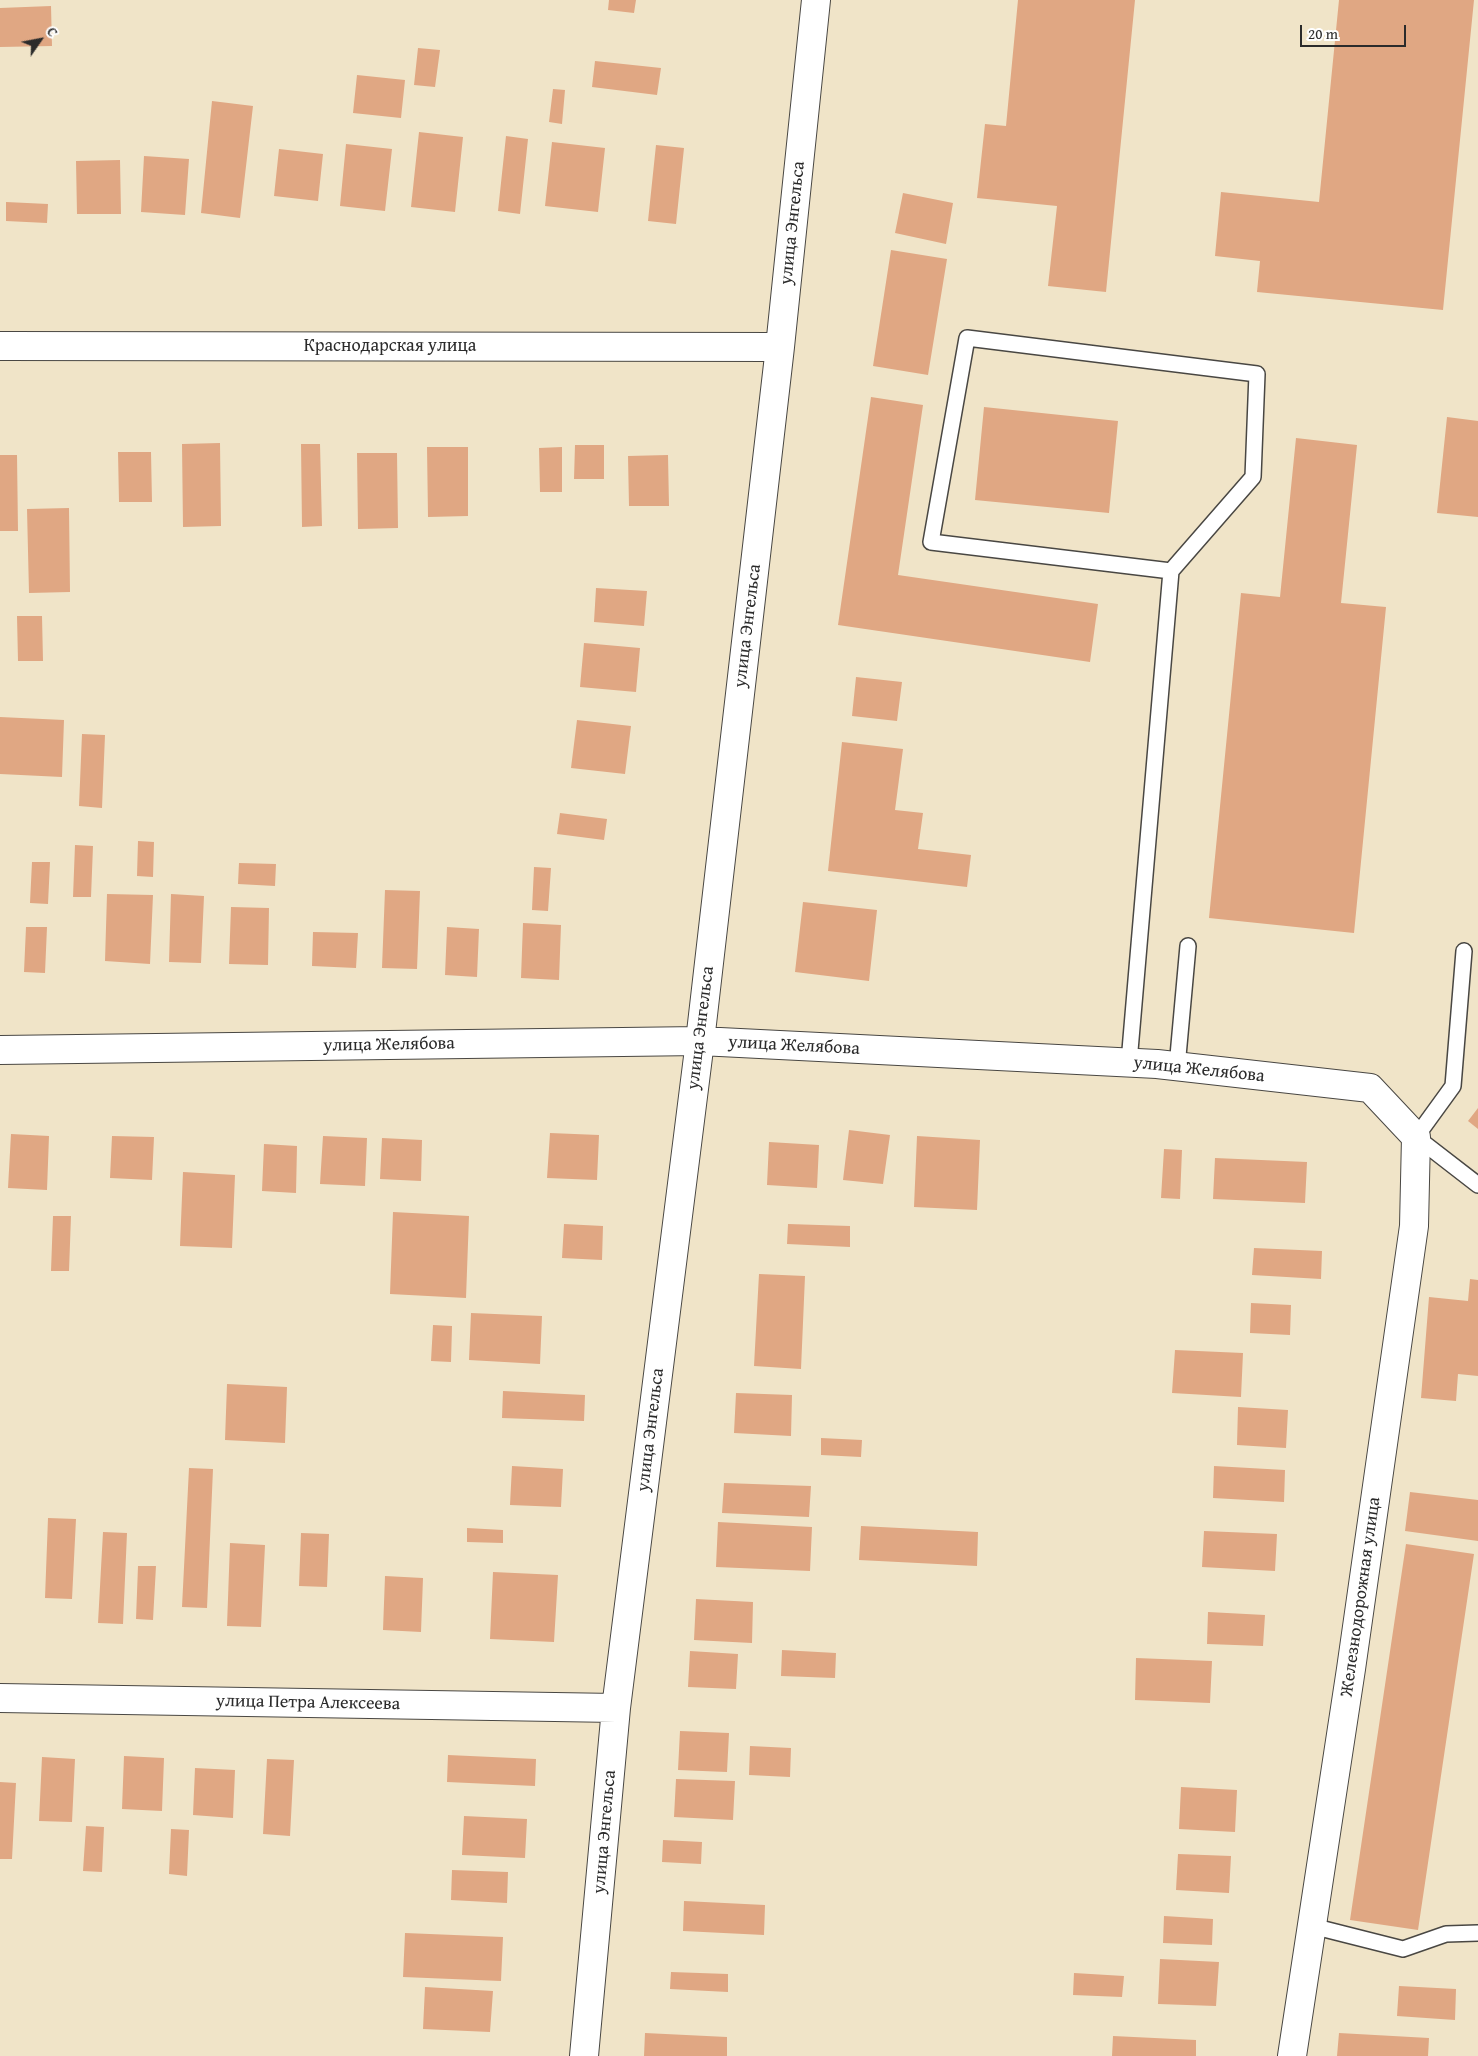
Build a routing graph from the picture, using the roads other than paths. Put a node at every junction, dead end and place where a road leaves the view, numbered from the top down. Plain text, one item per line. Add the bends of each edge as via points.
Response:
1 (816, 0) edge
2 (0, 346) edge
3 (780, 347) junction
4 (1171, 571) junction
5 (1188, 946) dead end
6 (1464, 951) dead end
7 (700, 1041) junction
8 (0, 1050) edge
9 (1129, 1062) junction
10 (1177, 1066) junction
11 (1416, 1137) junction
12 (1478, 1185) edge
13 (0, 1698) edge
14 (616, 1708) junction
15 (1312, 1926) junction
16 (1478, 1933) edge
17 (584, 2056) edge
18 (1292, 2056) edge

1 - 3 street, улица Энгельса
2 - 3 street, Краснодарская улица
3 - 7 street, улица Энгельса
4 - 4 lane via 1253,477 1256,374 967,338 930,542
4 - 9 lane
5 - 10 lane
6 - 11 lane via 1453,1086
7 - 8 street, улица Желябова
7 - 9 street, улица Желябова
7 - 14 street, улица Энгельса
9 - 10 street, улица Желябова
10 - 11 street, улица Желябова via 1370,1088
11 - 12 lane
11 - 15 street, Железнодорожная улица via 1414,1226
13 - 14 street, улица Петра Алексеева
14 - 17 street, улица Энгельса
15 - 16 lane via 1403,1950 1446,1934
15 - 18 street, Железнодорожная улица

